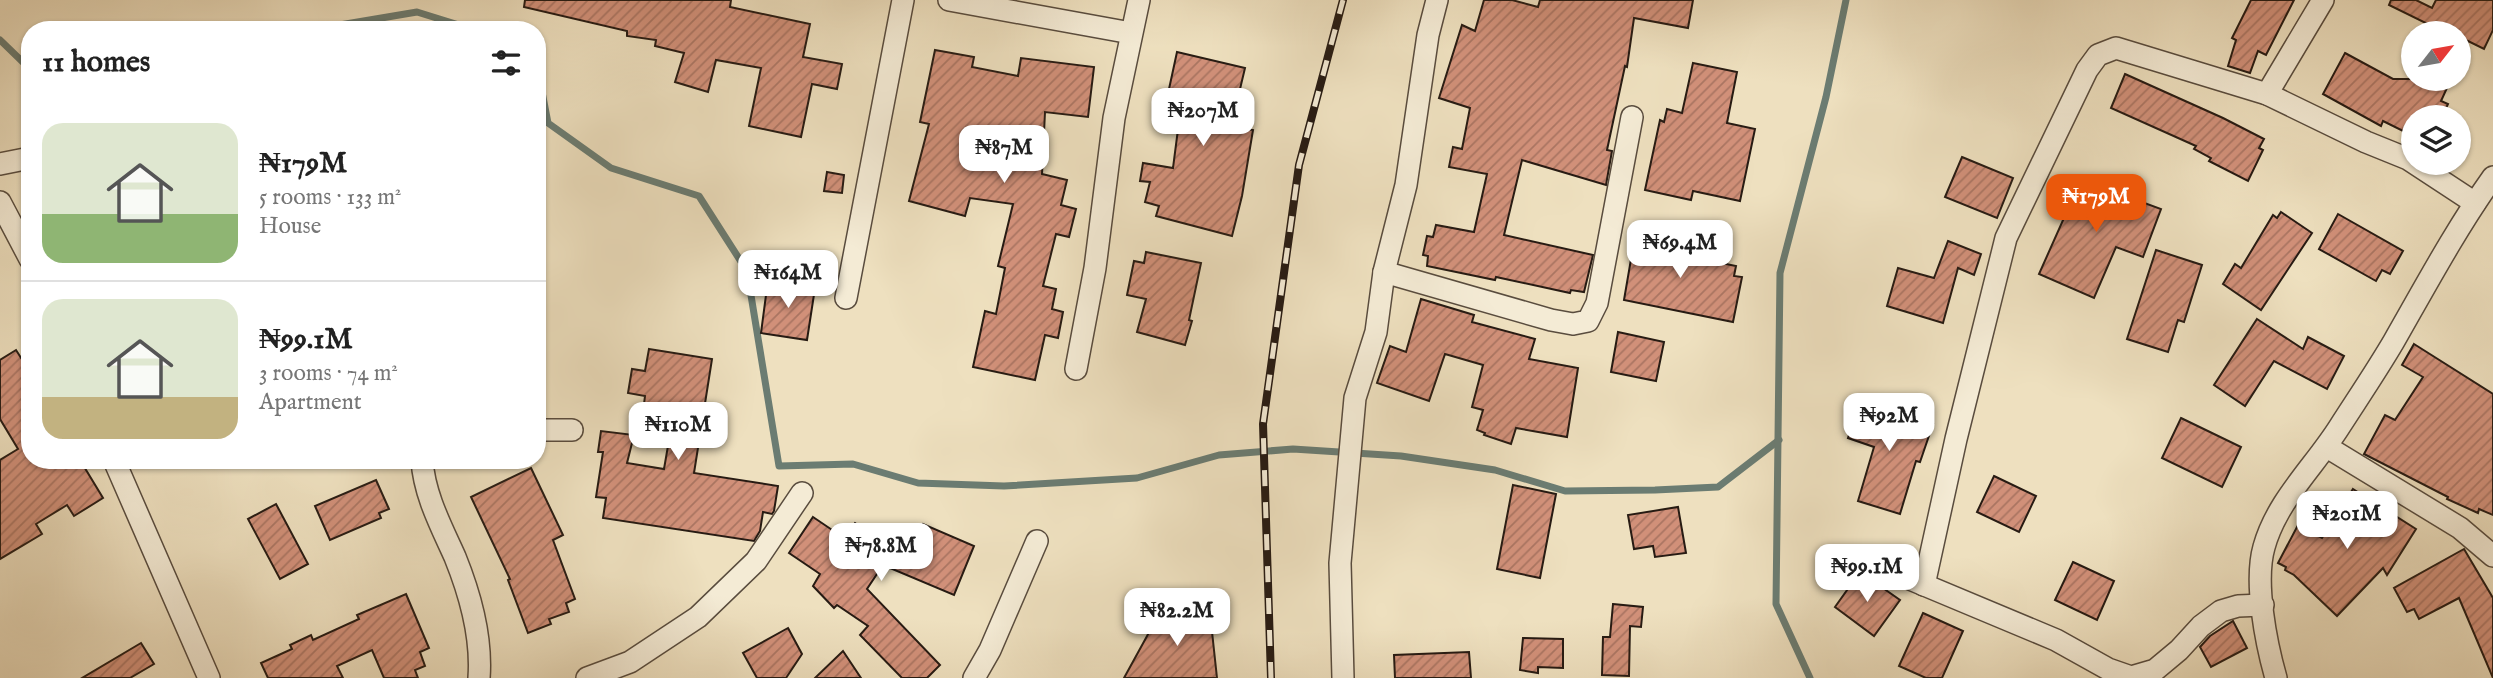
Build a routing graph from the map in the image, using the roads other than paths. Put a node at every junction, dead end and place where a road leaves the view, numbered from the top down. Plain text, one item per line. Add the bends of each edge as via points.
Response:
1 (903, 0) edge
2 (949, 0) edge
3 (1139, 0) edge
4 (1437, 0) edge
5 (2323, 0) edge
6 (1131, 33) junction
7 (2267, 94) junction
8 (1632, 117) dead end
9 (21, 160) edge
10 (0, 164) edge
11 (2493, 177) edge
12 (0, 201) edge
13 (2475, 203) junction
14 (21, 241) edge
15 (1384, 272) junction
16 (846, 298) dead end
17 (1076, 369) dead end
18 (546, 430) edge
19 (572, 430) dead end
20 (2327, 447) junction
21 (118, 469) edge
22 (422, 469) edge
23 (802, 493) dead end
24 (1037, 541) dead end
25 (2493, 556) edge
26 (1867, 561) dead end
27 (1924, 585) junction
28 (2263, 605) junction
29 (209, 678) edge
30 (479, 678) edge
31 (587, 678) edge
32 (974, 678) edge
33 (1343, 678) edge
34 (2276, 678) edge

1 - 16 street
2 - 6 street
3 - 6 street
4 - 15 street via 1406,185
5 - 7 street
6 - 17 street
7 - 13 street via 2408,159
7 - 27 street via 2116,48 2098,55 2087,70 2006,238
8 - 15 street via 1597,303 1588,321 1551,320
9 - 10 street
11 - 13 street
12 - 14 street
13 - 20 street
15 - 33 street via 1376,332 1355,398 1340,564
18 - 19 street
20 - 25 street via 2460,528
20 - 28 street via 2278,511 2264,548 2259,582
21 - 29 street
22 - 30 street via 477,628
23 - 31 street via 756,561 698,617 629,662
24 - 32 street
26 - 27 street
27 - 28 street via 2131,677 2155,670 2221,611
28 - 34 street via 2266,645

